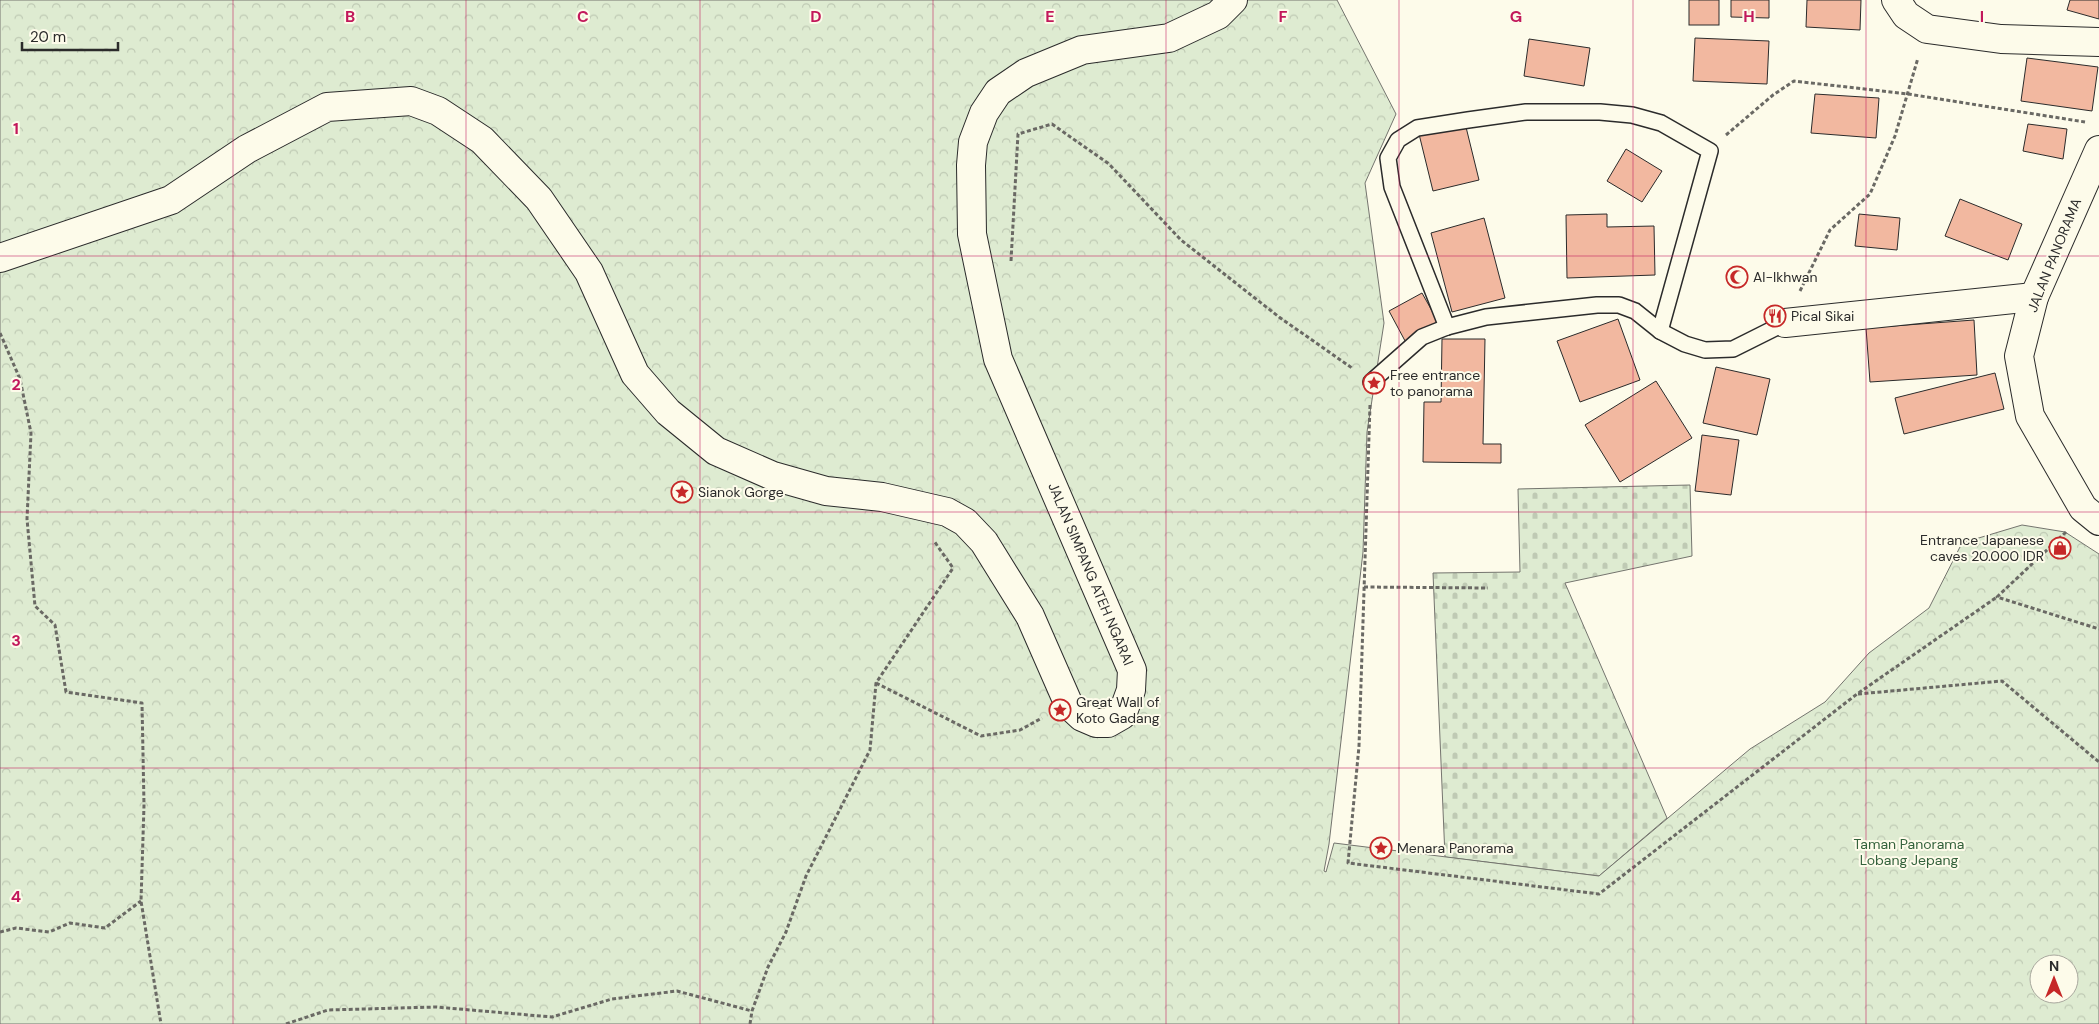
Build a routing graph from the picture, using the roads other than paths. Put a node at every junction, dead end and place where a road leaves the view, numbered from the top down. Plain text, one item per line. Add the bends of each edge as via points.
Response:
1 (1233, 0) edge
2 (1896, 0) edge
3 (2099, 42) edge
4 (2099, 150) edge
5 (0, 258) edge
6 (2034, 297) junction
7 (1785, 323) joint
8 (1447, 327) junction
9 (1660, 330) junction
10 (1371, 382) road end
11 (2099, 521) edge

1 - 5 main road, JALAN SIMPANG ATEH NGARAI via 1218,15 1169,38 1082,50 1026,73 998,92 984,113 973,142 972,234 998,359 1132,670 1131,690 1122,715 1108,723 1096,723 1082,717 1069,705 1030,616 984,542 965,522 947,512 882,498 826,491 773,476 716,451 668,412 635,374 589,272 539,199 482,140 438,110 411,102 327,107 247,149 171,200
2 - 3 main road via 1906,15 1926,29 2001,39
4 - 6 main road, JALAN PANORAMA
6 - 7 main road
6 - 11 main road, JALAN PANORAMA via 2019,356 2030,416 2083,508
7 - 9 lane via 1733,349 1705,350 1685,344
8 - 9 lane via 1486,317 1619,304 1635,311
8 - 9 lane via 1392,186 1388,158 1398,140 1417,128 1468,120 1526,112 1600,112 1632,115 1661,123 1710,152
8 - 10 lane via 1422,338

